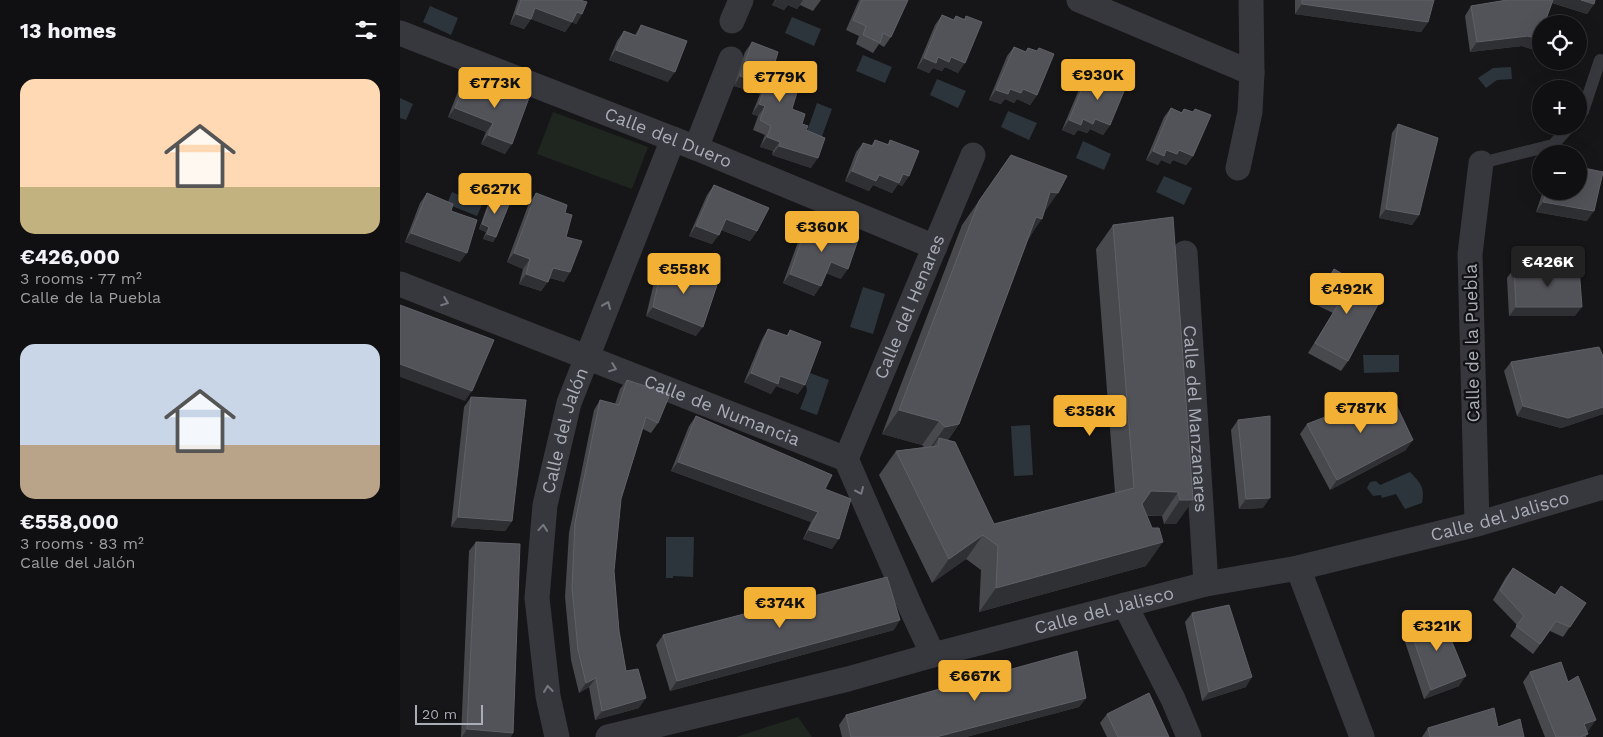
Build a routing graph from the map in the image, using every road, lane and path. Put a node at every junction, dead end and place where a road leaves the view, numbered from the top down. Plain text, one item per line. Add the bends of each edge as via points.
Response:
1 (1079, 0) edge
2 (1250, 0) edge
3 (400, 33) edge
4 (731, 59) dead end
5 (1600, 60) dead end
6 (1252, 73) junction
7 (1587, 99) edge
8 (1562, 135) edge
9 (673, 139) junction
10 (696, 148) junction
11 (973, 155) dead end
12 (1481, 163) joint
13 (1238, 168) dead end
14 (934, 247) junction
15 (1185, 253) dead end
16 (400, 284) edge
17 (587, 357) junction
18 (846, 459) junction
19 (1603, 487) edge
20 (1477, 524) junction
21 (1298, 568) junction
22 (1206, 584) junction
23 (1124, 605) junction
24 (933, 655) junction
25 (557, 737) edge
26 (608, 737) edge
27 (1189, 737) edge
28 (1362, 737) edge

1 - 6 street
2 - 6 street
3 - 9 street, Calle del Duero
4 - 10 street
5 - 7 lane
6 - 13 street via 1250,112
8 - 12 lane via 1553,146
9 - 10 street, Calle del Duero
17 -> 9 street, Calle del Jalón
10 - 14 street, Calle del Duero
11 - 14 street, Calle del Henares
12 - 20 street, Calle de la Puebla via 1470,254
14 - 18 street, Calle del Henares
15 - 22 street, Calle del Manzanares
16 -> 17 street, Calle de Numancia
17 -> 18 street, Calle de Numancia
25 -> 17 street, Calle del Jalón via 548,696 537,598 544,505 569,402
18 -> 24 street
19 - 20 street, Calle del Jalisco
20 - 21 street, Calle del Jalisco
21 - 22 street, Calle del Jalisco
21 - 28 street
22 - 23 street, Calle del Jalisco
23 - 24 street, Calle del Jalisco
23 - 27 street
24 - 26 street, Calle del Jalisco

